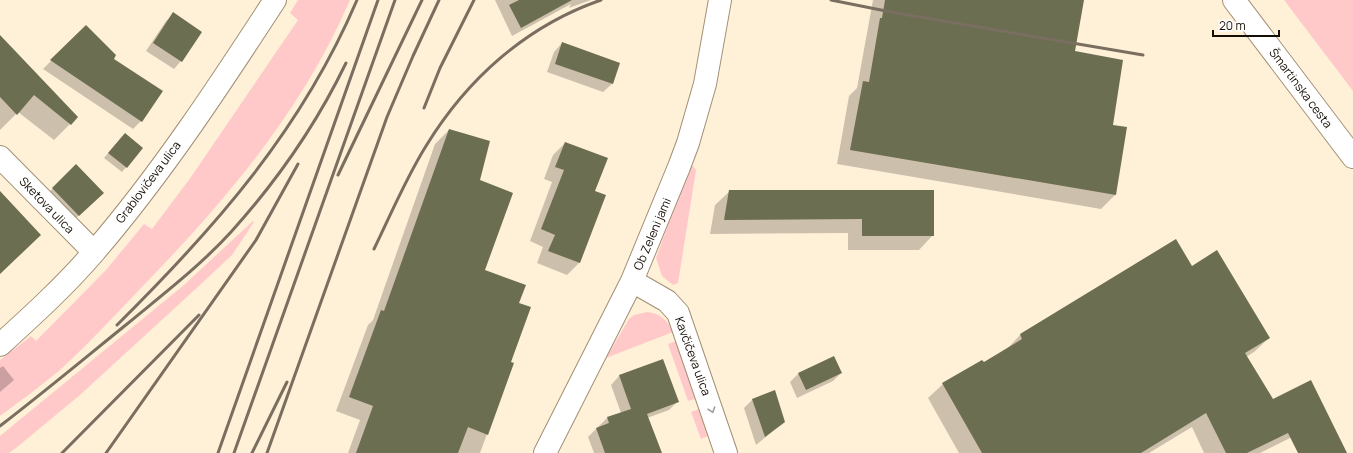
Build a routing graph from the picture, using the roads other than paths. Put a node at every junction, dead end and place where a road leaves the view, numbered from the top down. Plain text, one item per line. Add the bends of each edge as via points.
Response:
1 (275, 0) edge
2 (720, 0) edge
3 (1234, 0) edge
4 (0, 157) edge
5 (1353, 157) edge
6 (94, 252) junction
7 (632, 281) junction
8 (0, 345) edge
9 (545, 453) edge
10 (726, 453) edge

1 - 6 street, Grablovičeva ulica via 158,170
2 - 7 street, Ob Zeleni jami via 705,84 688,143
3 - 5 street, Šmartinska cesta
4 - 6 street, Sketova ulica
6 - 8 street, Grablovičeva ulica via 55,294
7 - 9 street, Ob Zeleni jami
7 -> 10 street, Kavčičeva ulica via 672,304 678,313

